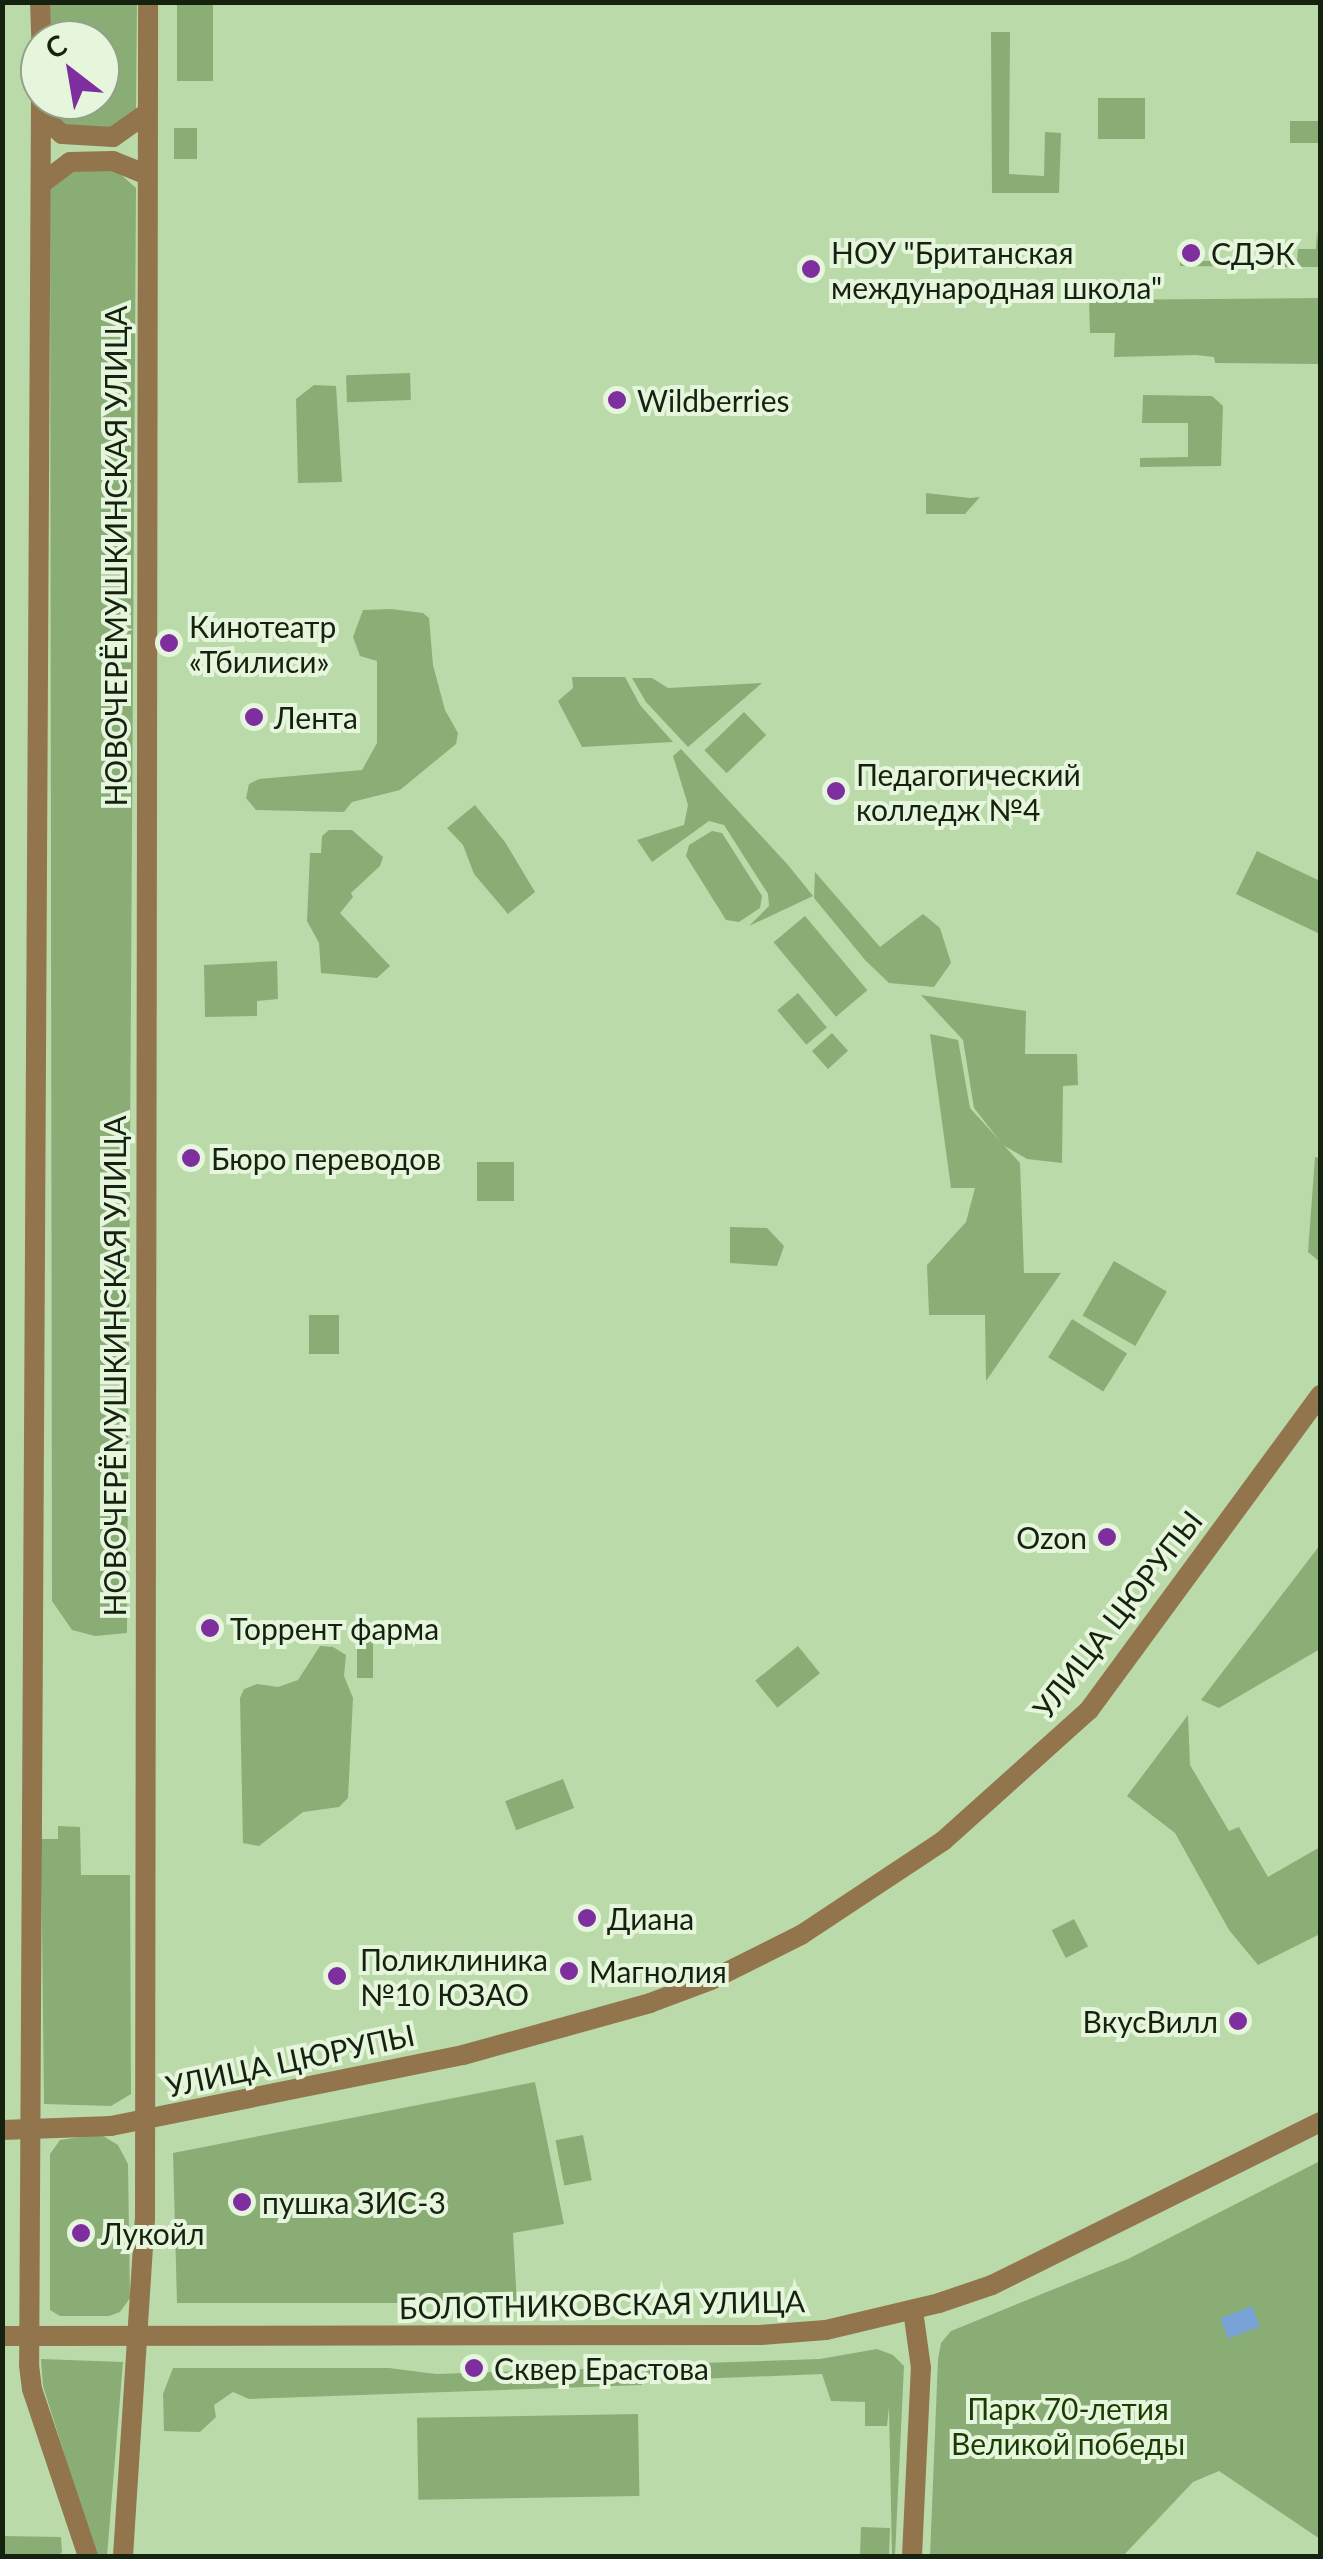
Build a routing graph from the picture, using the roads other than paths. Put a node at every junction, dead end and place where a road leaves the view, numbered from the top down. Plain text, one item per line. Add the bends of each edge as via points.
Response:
1 (148, 2) edge
2 (147, 113) junction
3 (42, 120) edge
4 (51, 120) edge
5 (146, 174) junction
6 (41, 184) junction
7 (1320, 1396) edge
8 (142, 2121) junction
9 (1320, 2122) edge
10 (2, 2130) edge
11 (33, 2130) junction
12 (914, 2310) junction
13 (2, 2336) edge
14 (30, 2336) junction
15 (140, 2336) junction
16 (88, 2556) edge
17 (122, 2556) edge
18 (912, 2556) edge

1 - 2 street, НОВОЧЕРЁМУШКИНСКАЯ УЛИЦА
2 - 4 street via 113,137 62,134
2 - 5 street, НОВОЧЕРЁМУШКИНСКАЯ УЛИЦА
3 - 6 street
5 - 6 street via 113,162 70,162
5 - 8 street, НОВОЧЕРЁМУШКИНСКАЯ УЛИЦА
6 - 11 street
7 - 8 street, УЛИЦА ЦЮРУПЫ via 1089,1710 943,1841 802,1935 711,1980 609,2016 462,2055
8 - 11 street, УЛИЦА ЦЮРУПЫ
8 - 15 street, НОВОЧЕРЁМУШКИНСКАЯ УЛИЦА
9 - 12 street, БОЛОТНИКОВСКАЯ УЛИЦА via 1027,2270
10 - 11 street, УЛИЦА ЦЮРУПЫ
11 - 14 street
12 - 15 street, БОЛОТНИКОВСКАЯ УЛИЦА via 826,2330 760,2335
12 - 18 street via 921,2368
13 - 14 street, БОЛОТНИКОВСКАЯ УЛИЦА
14 - 15 street, БОЛОТНИКОВСКАЯ УЛИЦА
14 - 16 street via 32,2389
15 - 17 street, НОВОЧЕРЁМУШКИНСКАЯ УЛИЦА

